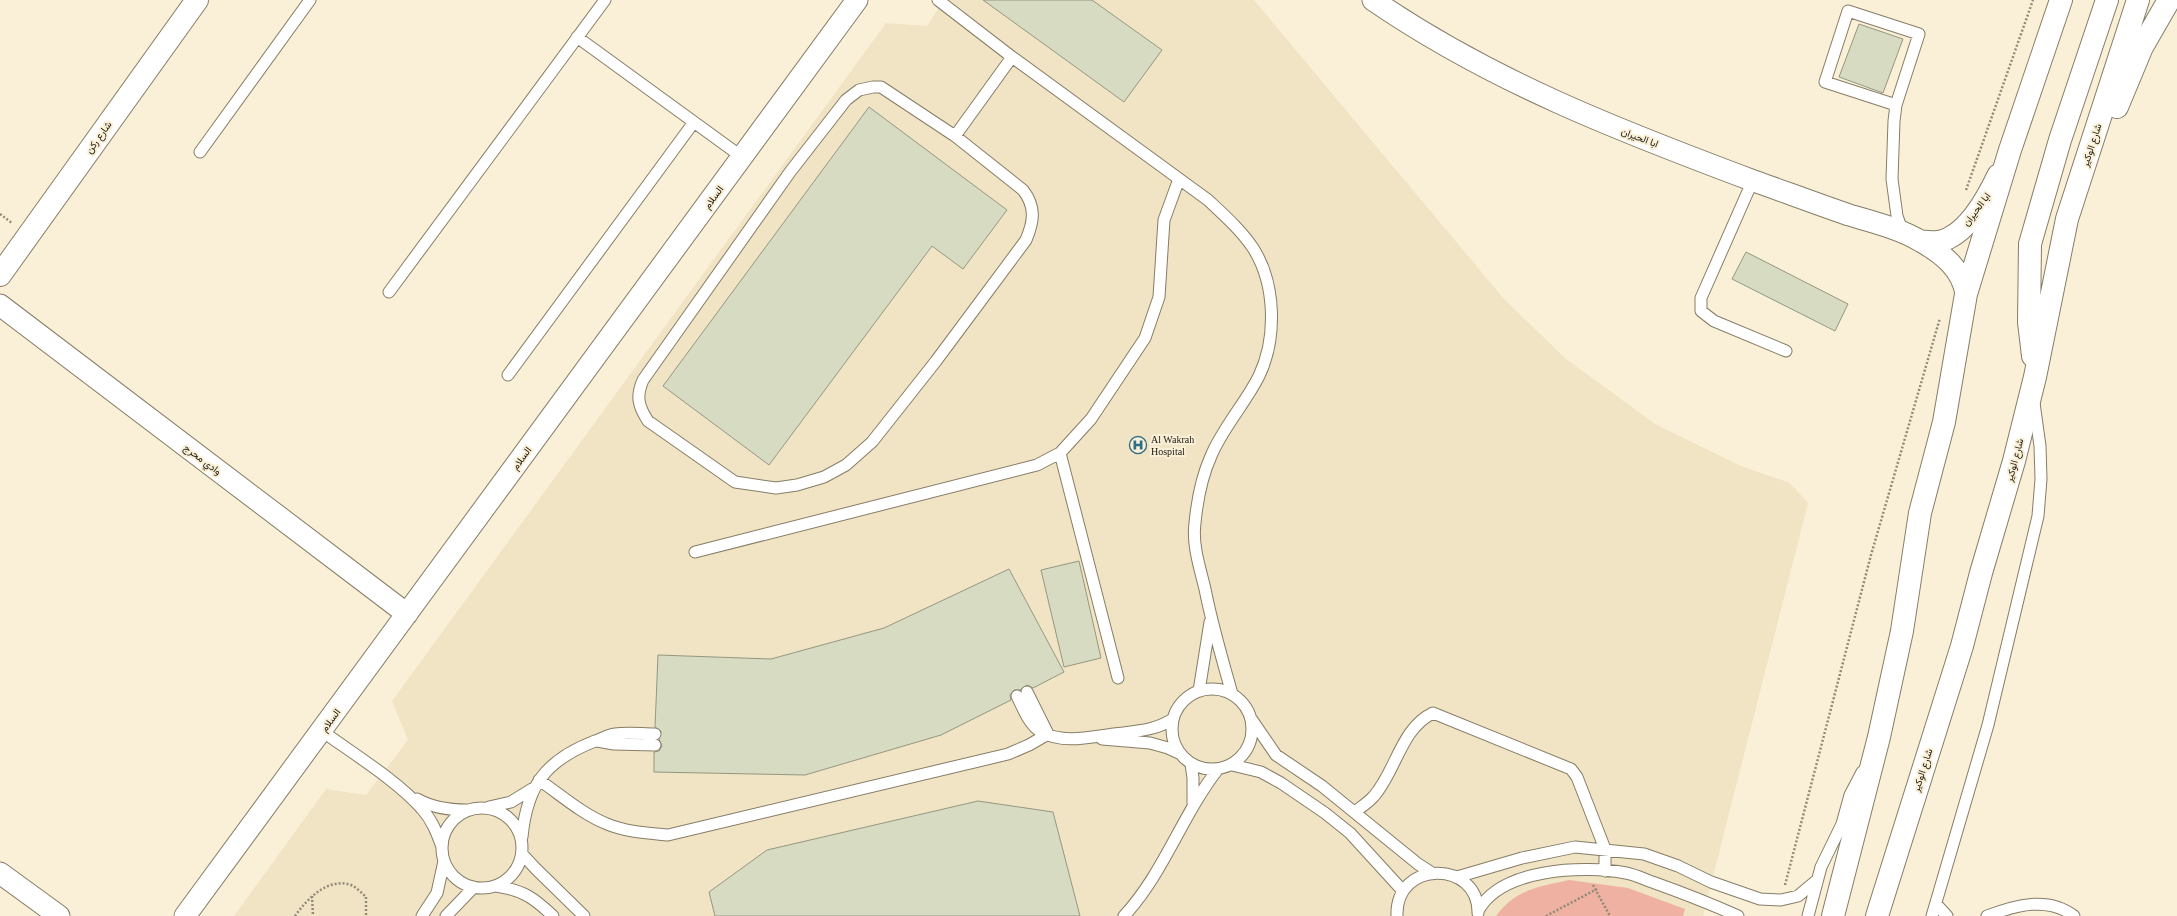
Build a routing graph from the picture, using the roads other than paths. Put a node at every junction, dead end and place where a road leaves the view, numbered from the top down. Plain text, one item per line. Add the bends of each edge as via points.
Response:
1 (197, 0) edge
2 (310, 0) edge
3 (605, 0) edge
4 (857, 0) edge
5 (938, 0) edge
6 (1373, 0) edge
7 (2107, 0) edge
8 (2138, 0) edge
9 (2169, 0) edge
10 (2058, 4) edge
11 (577, 37) junction
12 (1012, 57) junction
13 (1896, 105) junction
14 (694, 122) junction
15 (955, 136) junction
16 (2010, 150) junction
17 (200, 152) dead end
18 (742, 157) junction
19 (2084, 170) junction
20 (1179, 179) junction
21 (1753, 180) junction
22 (1912, 237) junction
23 (0, 275) edge
24 (389, 292) dead end
25 (1966, 294) junction
26 (0, 305) edge
27 (1786, 351) dead end
28 (508, 375) dead end
29 (2034, 384) junction
30 (1060, 453) junction
31 (695, 552) dead end
32 (407, 614) junction
33 (1210, 619) junction
34 (1118, 678) dead end
35 (1199, 691) junction
36 (1022, 694) dead end
37 (1232, 694) junction
38 (1251, 718) junction
39 (1173, 719) junction
40 (322, 731) junction
41 (655, 734) dead end
42 (1048, 734) junction
43 (1879, 737) junction
44 (1097, 738) junction
45 (597, 741) junction
46 (655, 745) dead end
47 (1181, 754) junction
48 (1191, 764) junction
49 (1232, 764) junction
50 (1218, 769) junction
51 (536, 785) junction
52 (407, 794) junction
53 (487, 808) junction
54 (1192, 808) junction
55 (469, 810) junction
56 (1355, 812) junction
57 (522, 838) junction
58 (442, 847) junction
59 (1604, 849) junction
60 (522, 854) junction
61 (444, 861) junction
62 (1605, 872) junction
63 (0, 873) edge
64 (1432, 873) junction
65 (1457, 877) junction
66 (1816, 881) junction
67 (496, 886) junction
68 (474, 887) junction
69 (1403, 891) junction
70 (1936, 904) junction
71 (1397, 914) edge
72 (1478, 914) edge
73 (59, 916) edge
74 (185, 916) edge
75 (422, 916) edge
76 (446, 916) edge
77 (553, 916) edge
78 (584, 916) edge
79 (1124, 916) edge
80 (1738, 916) edge
81 (1808, 916) edge
82 (1833, 916) edge
83 (1877, 916) edge
84 (1932, 916) edge
85 (1947, 916) edge
86 (1987, 916) edge
87 (2074, 916) edge

1 - 23 main road, شارع ركن
2 - 17 lane
3 - 11 lane
4 - 18 street, السلام
5 - 12 lane
6 - 21 street, ابا الحيران via 1490,71 1591,118
7 - 29 main road via 2060,140 2030,244 2029,322
8 - 19 main road, شارع الوكير
9 - 19 main road via 2142,47 2106,136
10 - 16 main road
11 - 14 lane
11 - 24 lane
12 - 15 lane
12 - 20 lane
13 - 13 lane via 1919,34 1848,11 1825,82
13 - 22 lane via 1892,178 1897,216
14 - 18 lane
14 - 28 lane
15 - 15 lane via 881,87 860,90 846,100 790,172 643,380 638,400 640,409 648,421 735,482 753,486 776,488 824,477 846,465 872,442 1026,240 1033,224 1033,210 1023,190
16 - 22 street, ابا الحيران via 1993,185 1969,221 1948,238 1934,242
16 - 25 main road
18 - 32 street, السلام
19 - 29 main road, شارع الوكير via 2067,219
20 - 30 lane via 1164,220 1159,297 1145,338 1091,419
20 - 33 lane via 1223,214 1253,249 1266,276 1271,309 1269,347 1259,375 1210,456 1200,491 1194,525 1197,558
21 - 22 street, ابا الحيران
21 - 27 lane via 1701,298 1702,311 1714,321
22 - 25 street, ابا الحيران via 1955,267 1963,281
25 - 43 main road via 1944,422 1920,513 1902,631
26 - 32 street, وادي محرج
29 - 70 lane via 2041,479 2038,516 1988,725
29 - 83 main road, شارع الوكير via 1962,646
30 - 31 lane via 1037,465
30 - 34 lane
32 - 40 street, السلام
33 - 35 lane
33 - 37 lane
35 - 37 lane via 1210,689
35 - 39 lane via 1178,707
36 - 42 lane
37 - 38 lane via 1244,704
38 - 49 lane via 1253,732 1249,745 1242,756
38 - 56 lane via 1276,755
39 - 44 lane via 1154,729
39 - 47 lane via 1174,744
40 - 52 lane
40 - 74 street, السلام
41 - 45 lane via 616,734
42 - 44 lane via 1066,739
42 - 51 lane via 1008,754 668,835 608,825
43 - 66 lane via 1850,795 1842,824
43 - 82 main road
44 - 47 lane via 1116,742 1150,743
45 - 46 lane
45 - 51 lane via 566,754 553,764
47 - 48 lane
48 - 50 lane via 1204,769
48 - 54 lane
49 - 50 lane
49 - 69 lane via 1261,772 1325,813 1350,833
50 - 54 lane
51 - 53 lane via 511,802
51 - 57 lane via 528,800
52 - 55 lane via 426,804 447,810
52 - 58 lane via 423,809 435,827
53 - 55 lane
53 - 57 lane via 509,817 517,826
54 - 79 lane via 1156,873
55 - 58 lane via 458,816 450,825
56 - 59 lane via 1374,796 1412,730 1426,716 1433,713 1571,769 1577,777
56 - 64 lane
57 - 60 lane
58 - 61 lane
59 - 62 lane
59 - 65 lane via 1575,847 1543,852
59 - 66 lane via 1644,854 1760,899 1781,900 1798,896
60 - 67 lane via 514,873
60 - 78 lane
61 - 68 lane via 450,873 461,882
61 - 75 lane via 437,893
62 - 72 lane via 1554,871 1510,883 1484,900
62 - 80 lane via 1627,874
63 - 73 street
64 - 65 lane via 1445,873
64 - 69 lane via 1421,876
65 - 72 lane via 1468,886 1475,898
66 - 81 lane
67 - 68 lane
67 - 77 lane via 515,888 534,898
68 - 76 lane
69 - 71 lane
70 - 84 lane
70 - 85 lane
86 - 87 lane via 2011,907 2050,904

